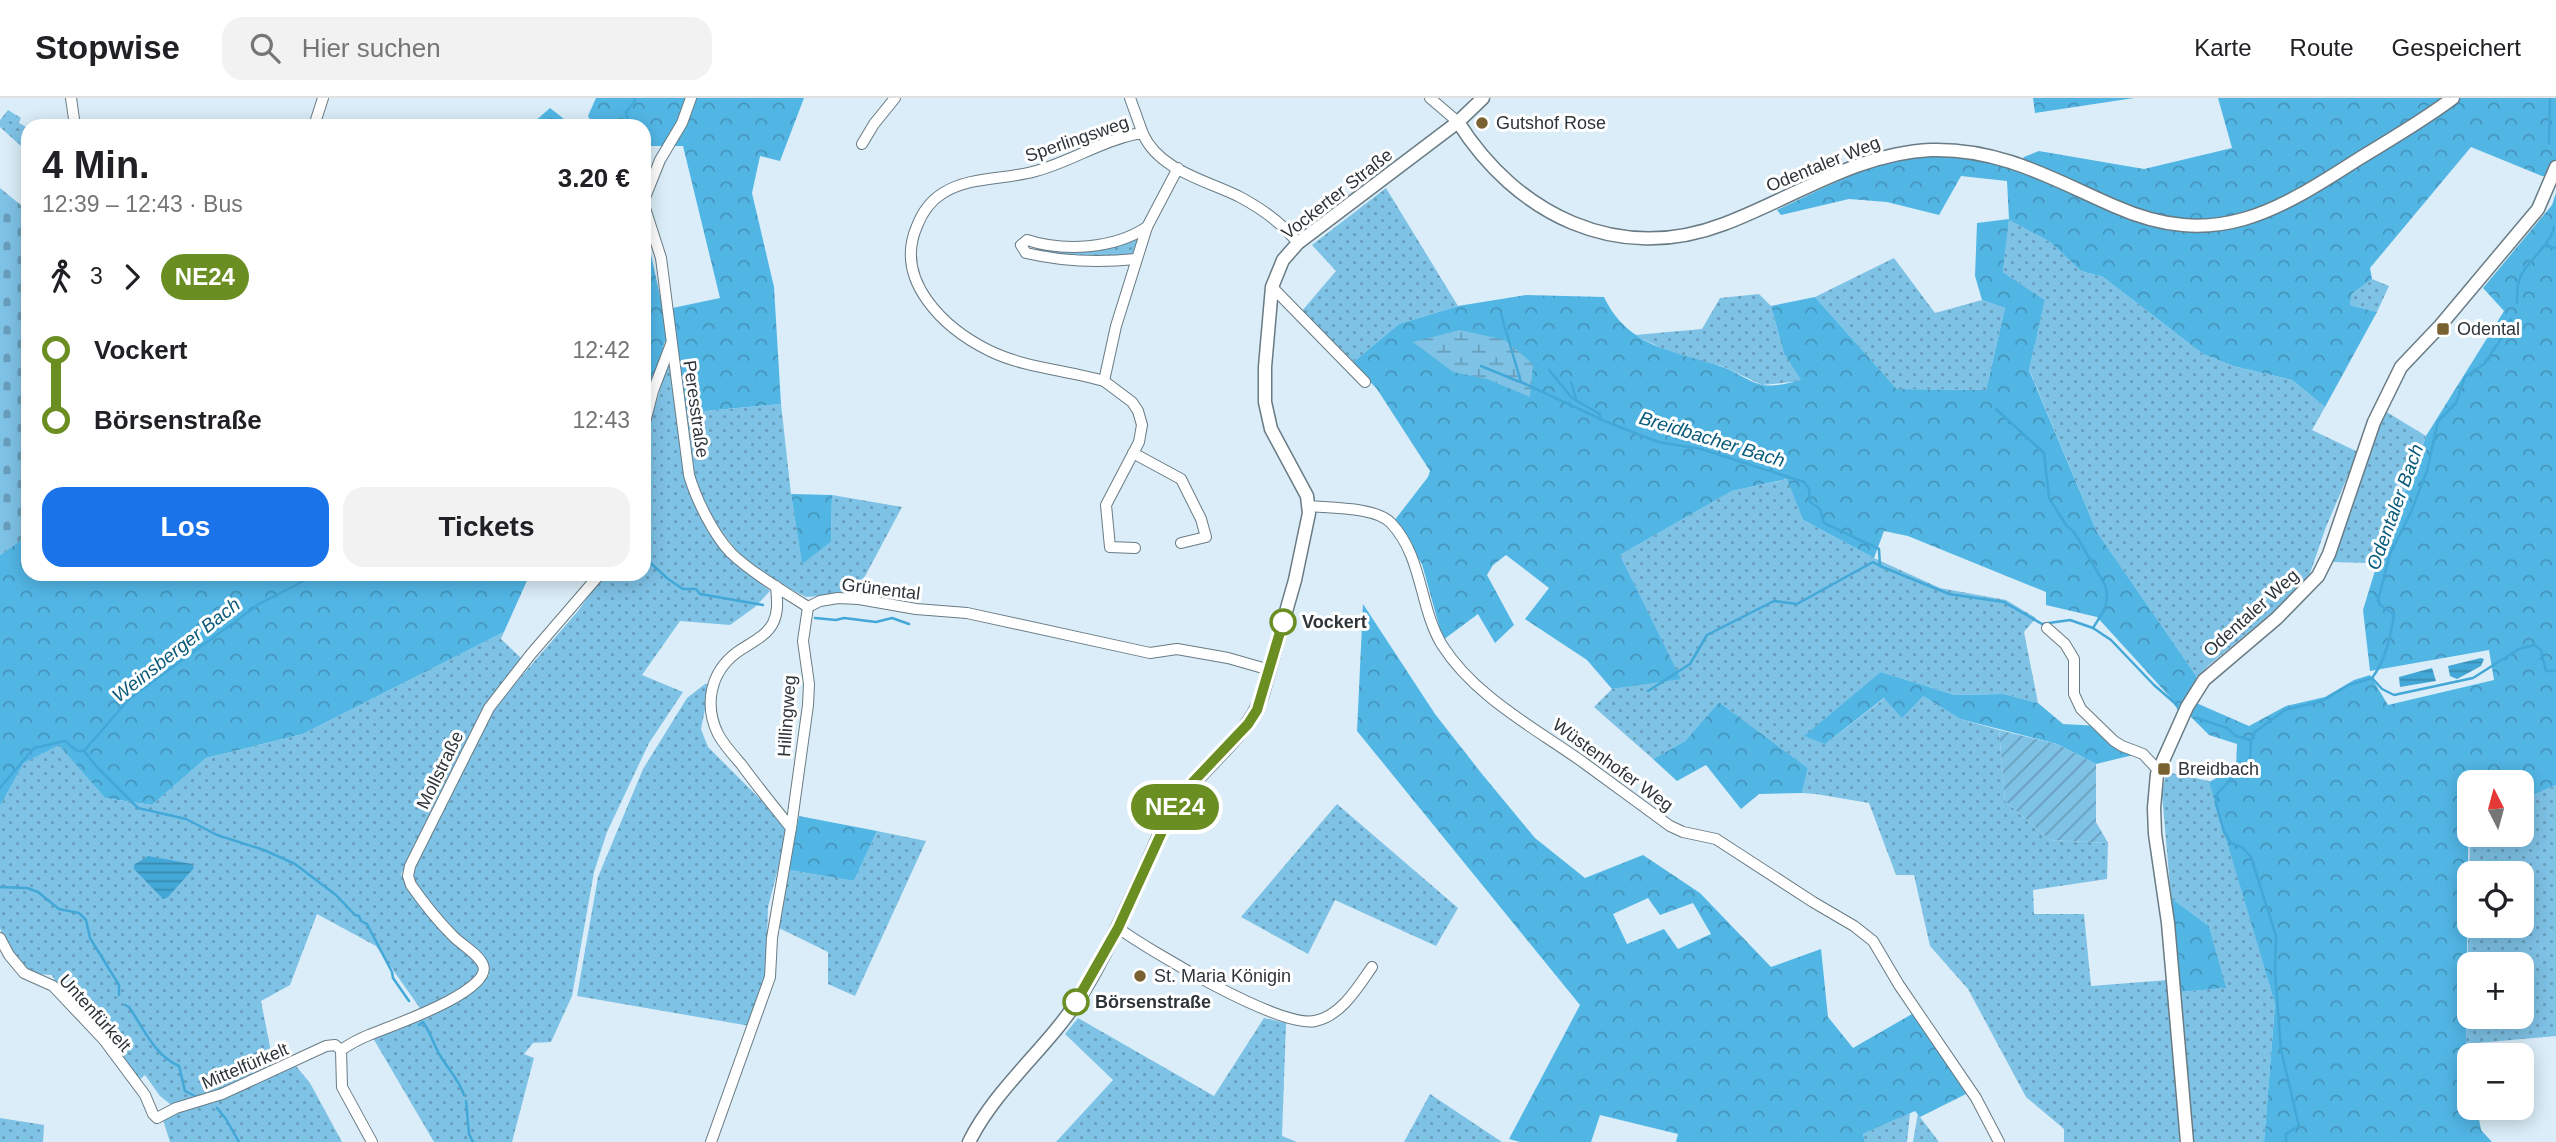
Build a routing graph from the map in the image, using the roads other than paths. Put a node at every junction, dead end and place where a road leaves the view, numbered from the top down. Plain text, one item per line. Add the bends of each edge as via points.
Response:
1 (71, 98) edge
2 (323, 98) edge
3 (691, 98) edge
4 (895, 98) edge
5 (1130, 98) edge
6 (1430, 98) edge
7 (1483, 98) edge
8 (2453, 98) edge
9 (74, 119) edge
10 (316, 119) edge
11 (1458, 122) junction
12 (1143, 134) junction
13 (862, 144) dead end
14 (2556, 167) edge
15 (1178, 168) junction
16 (651, 184) edge
17 (651, 226) edge
18 (1147, 226) junction
19 (1298, 243) junction
20 (1136, 259) junction
21 (1272, 287) junction
22 (671, 343) junction
23 (1104, 381) junction
24 (1365, 382) dead end
25 (651, 399) edge
26 (1133, 453) junction
27 (1309, 506) junction
28 (1181, 543) dead end
29 (1135, 548) dead end
30 (594, 581) edge
31 (776, 586) junction
32 (808, 607) junction
33 (2047, 628) dead end
34 (1270, 670) junction
35 (2158, 770) junction
36 (791, 828) junction
37 (1118, 928) junction
38 (0, 938) edge
39 (1372, 967) dead end
40 (473, 985) joint
41 (341, 1050) junction
42 (159, 1117) joint
43 (372, 1142) edge
44 (711, 1142) edge
45 (970, 1142) edge
46 (1999, 1142) edge
47 (2188, 1142) edge

1 - 9 street
2 - 10 street
3 - 16 street, Peresstraße
4 - 13 street
5 - 12 street
6 - 11 street
7 - 11 main road, Vockerter Straße
8 - 11 main road, Odentaler Weg via 2284,205 2241,220 2197,225 2142,217 2005,159 1933,150 1865,163 1705,230 1666,237 1619,236 1576,225 1526,198 1487,162
11 - 19 main road, Vockerter Straße
12 - 15 street, Sperlingsweg via 1155,155
12 - 23 street, Sperlingsweg via 1034,172 952,188 933,201 913,236 914,272 921,292 961,335 1020,362
14 - 35 main road, Odentaler Weg via 2538,209 2401,368 2374,422 2318,576 2204,680
15 - 18 street
15 - 19 street, Sperlingsweg via 1269,214
17 - 22 street, Peresstraße via 661,258
18 - 20 street
18 - 20 street via 1121,240 1098,244 1063,246 1027,240 1021,245 1025,252 1069,262
19 - 21 main road, Vockerter Straße via 1283,260
20 - 23 street
21 - 24 street
21 - 27 main road, Vockerter Straße via 1266,411
22 - 25 street
22 - 31 street, Peresstraße via 695,494 730,552
23 - 26 street via 1139,411 1142,432
26 - 28 street via 1178,477 1187,488 1206,537
26 - 29 street via 1105,510 1110,547
27 - 34 main road
27 - 46 street, Wüstenhofer Weg via 1369,512 1391,523 1417,569 1439,638 1454,661 1488,695 1670,825 1716,839 1873,941 1976,1098
30 - 40 street, Mollstraße via 489,708 410,866 409,878 417,893 483,965 483,975
31 - 32 street
31 - 36 street via 777,612 772,625 735,653 714,677 710,705 721,740
32 - 34 street, Grünental via 838,598 967,613 1150,653 1177,649
32 - 36 street, Hillingweg via 803,641 808,705
33 - 35 street via 2074,659 2074,694 2081,709 2114,741 2143,754
34 - 37 main road via 1252,719 1171,812
35 - 47 main road, Odentaler Weg via 2155,834
36 - 44 street via 770,977
37 - 39 street via 1166,960 1265,1011 1305,1021 1326,1016 1348,1000
37 - 45 main road via 1071,1010 999,1095
38 - 42 street, Untenfürkelt via 24,973 53,986 104,1040
40 - 41 street, Mittelfürkelt via 420,1017
41 - 42 street, Mittelfürkelt via 326,1046
41 - 43 street via 342,1087

